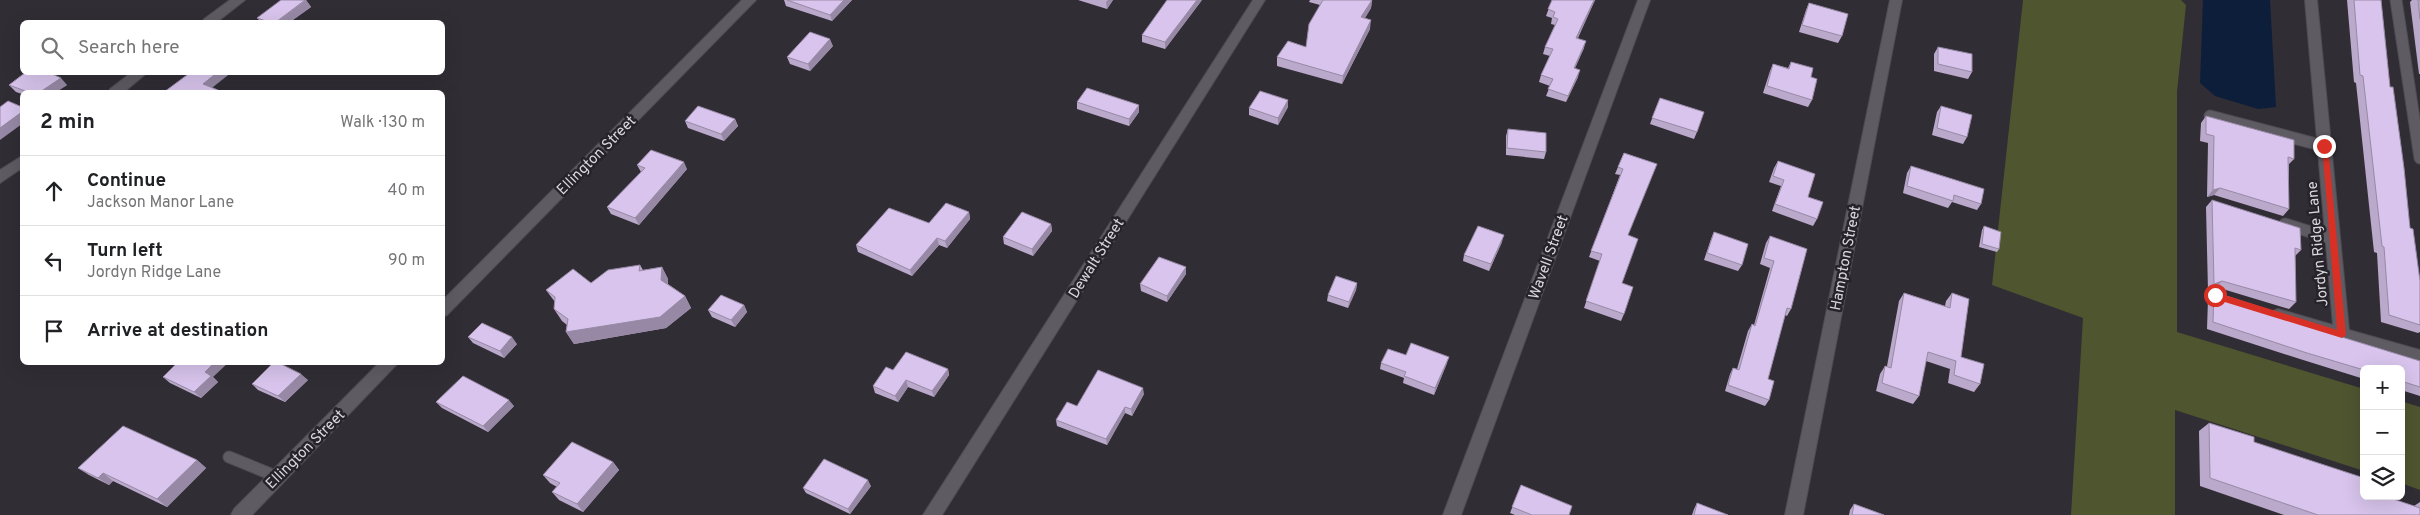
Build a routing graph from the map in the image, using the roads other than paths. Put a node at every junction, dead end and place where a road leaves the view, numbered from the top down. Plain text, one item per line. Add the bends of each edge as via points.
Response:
1 (239, 0) edge
2 (750, 0) edge
3 (1259, 0) edge
4 (1644, 0) edge
5 (1896, 0) edge
6 (2311, 0) edge
7 (2396, 0) edge
8 (212, 20) edge
9 (138, 75) edge
10 (118, 90) edge
11 (2210, 116) edge
12 (2324, 146) junction
13 (2420, 158) edge
14 (20, 163) edge
15 (0, 178) edge
16 (2277, 222) edge
17 (2333, 238) junction
18 (445, 308) edge
19 (2260, 309) edge
20 (2342, 335) junction
21 (2420, 357) edge
22 (388, 365) edge
23 (229, 457) dead end
24 (278, 477) junction
25 (240, 515) edge
26 (932, 515) edge
27 (1452, 515) edge
28 (1794, 515) edge

1 - 8 street
2 - 18 street, Ellington Street
3 - 26 street, Dewalt Street
4 - 27 street, Wavell Street
5 - 28 street, Hampton Street
6 - 12 street, Jordyn Ridge Lane
7 - 13 lane
9 - 10 street
11 - 12 lane
12 - 17 street, Jordyn Ridge Lane
14 - 15 street
16 - 17 lane
17 - 20 street, Jordyn Ridge Lane
19 - 20 street
20 - 21 street
22 - 24 street, Ellington Street
23 - 24 lane
24 - 25 street, Ellington Street

